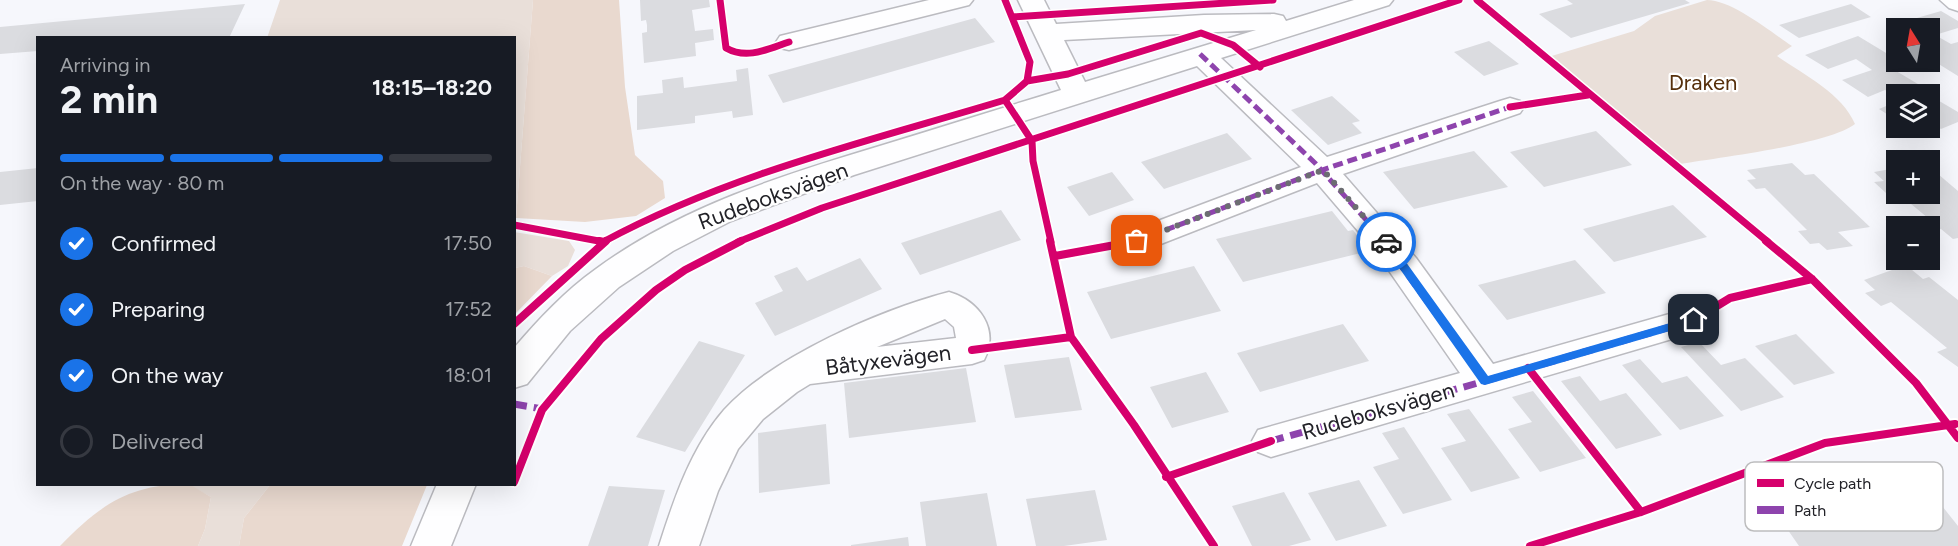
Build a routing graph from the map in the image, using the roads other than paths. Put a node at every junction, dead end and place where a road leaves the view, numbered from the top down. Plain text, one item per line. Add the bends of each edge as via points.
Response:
1 (960, 0) edge
2 (1031, 0) edge
3 (1380, 0) edge
4 (1953, 0) edge
5 (1958, 3) edge
6 (1315, 21) junction
7 (1047, 33) junction
8 (789, 42) dead end
9 (1200, 54) junction
10 (1077, 92) junction
11 (1510, 107) dead end
12 (1323, 170) junction
13 (1137, 241) dead end
14 (1694, 320) dead end
15 (800, 371) dead end
16 (516, 372) edge
17 (1485, 381) junction
18 (1271, 441) dead end
19 (456, 486) edge
20 (431, 546) edge
21 (679, 546) edge

1 - 8 street
2 - 7 street
3 - 6 street, Rudeboksvägen
4 - 5 street
6 - 7 street
6 - 9 street, Rudeboksvägen
7 - 10 street
9 - 10 street, Rudeboksvägen
9 - 12 street, Rudeboksvägen
10 - 16 street, Rudeboksvägen via 719,212 625,263 590,290 555,324
11 - 12 street
12 - 13 street
12 - 17 street, Rudeboksvägen via 1387,243
14 - 17 street, Rudeboksvägen
15 - 21 street, Båtyxevägen via 749,410 731,432 710,466
17 - 18 street, Rudeboksvägen
19 - 20 street

